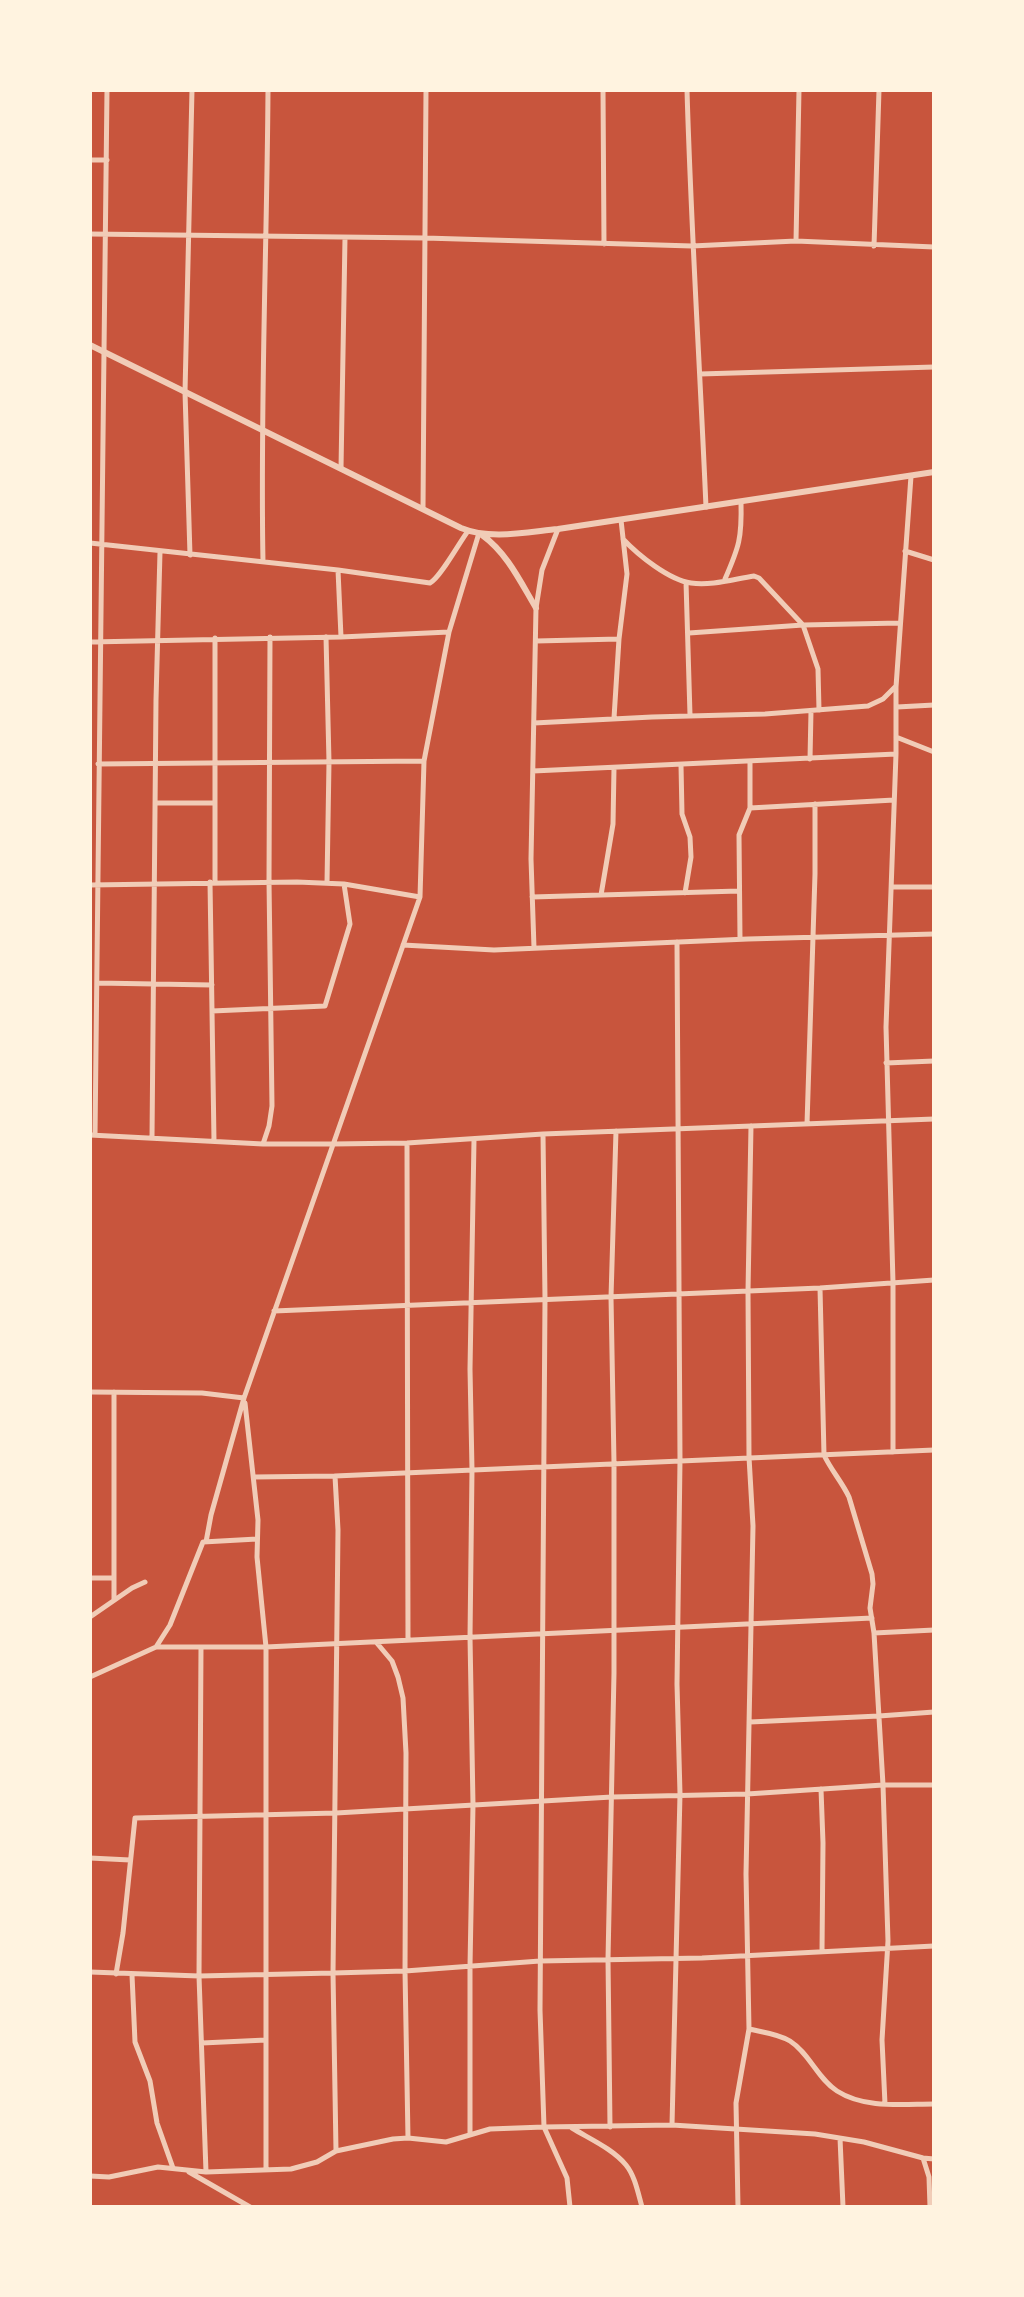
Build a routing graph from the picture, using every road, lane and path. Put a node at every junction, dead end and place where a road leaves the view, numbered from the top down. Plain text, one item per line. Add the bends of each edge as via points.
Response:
1 (107, 90) edge
2 (192, 90) edge
3 (268, 90) edge
4 (426, 90) edge
5 (603, 90) edge
6 (687, 90) edge
7 (799, 90) edge
8 (879, 90) edge
9 (90, 160) edge
10 (107, 160) junction
11 (90, 234) edge
12 (106, 234) junction
13 (190, 236) junction
14 (267, 237) junction
15 (345, 238) junction
16 (425, 238) junction
17 (796, 241) junction
18 (604, 244) junction
19 (692, 246) junction
20 (874, 246) junction
21 (934, 247) edge
22 (90, 345) edge
23 (103, 351) junction
24 (934, 367) edge
25 (700, 374) junction
26 (185, 392) junction
27 (261, 430) junction
28 (341, 468) junction
29 (934, 472) edge
30 (911, 476) junction
31 (741, 502) junction
32 (706, 507) junction
33 (423, 509) junction
34 (621, 520) junction
35 (558, 529) junction
36 (468, 531) junction
37 (479, 533) junction
38 (623, 539) junction
39 (90, 543) edge
40 (101, 544) junction
41 (905, 551) junction
42 (160, 552) junction
43 (190, 555) junction
44 (934, 560) edge
45 (263, 562) junction
46 (338, 570) junction
47 (725, 580) junction
48 (686, 582) junction
49 (536, 608) junction
50 (900, 623) junction
51 (803, 625) junction
52 (449, 632) junction
53 (689, 633) junction
54 (270, 637) junction
55 (326, 637) junction
56 (341, 637) junction
57 (215, 638) junction
58 (619, 639) junction
59 (157, 640) junction
60 (100, 641) junction
61 (536, 641) junction
62 (90, 642) edge
63 (896, 687) junction
64 (934, 705) edge
65 (897, 707) junction
66 (819, 710) junction
67 (811, 711) junction
68 (690, 715) junction
69 (614, 718) junction
70 (534, 723) junction
71 (896, 737) junction
72 (934, 752) edge
73 (896, 754) junction
74 (810, 759) junction
75 (424, 761) junction
76 (270, 762) junction
77 (329, 762) junction
78 (750, 762) junction
79 (215, 763) junction
80 (98, 764) junction
81 (155, 764) junction
82 (681, 765) junction
83 (614, 768) junction
84 (533, 771) junction
85 (894, 800) junction
86 (155, 803) junction
87 (215, 803) junction
88 (815, 804) junction
89 (750, 808) junction
90 (90, 813) edge
91 (98, 813) junction
92 (269, 881) junction
93 (212, 882) junction
94 (153, 883) junction
95 (327, 883) junction
96 (344, 884) junction
97 (94, 885) edge
98 (892, 887) junction
99 (934, 887) edge
100 (739, 891) junction
101 (685, 893) junction
102 (601, 895) junction
103 (420, 897) junction
104 (532, 897) junction
105 (934, 934) edge
106 (890, 936) junction
107 (812, 937) junction
108 (740, 939) junction
109 (677, 942) junction
110 (403, 945) junction
111 (534, 948) junction
112 (96, 983) junction
113 (154, 984) junction
114 (212, 985) junction
115 (269, 1008) junction
116 (212, 1011) junction
117 (93, 1033) edge
118 (934, 1061) edge
119 (886, 1063) junction
120 (934, 1119) edge
121 (887, 1121) junction
122 (807, 1124) junction
123 (751, 1126) junction
124 (678, 1129) junction
125 (616, 1131) junction
126 (543, 1134) junction
127 (93, 1135) edge
128 (152, 1138) junction
129 (474, 1140) junction
130 (214, 1141) junction
131 (407, 1143) junction
132 (263, 1144) junction
133 (333, 1144) junction
134 (934, 1280) edge
135 (893, 1283) junction
136 (820, 1288) junction
137 (748, 1291) junction
138 (679, 1294) junction
139 (611, 1297) junction
140 (545, 1299) junction
141 (472, 1303) junction
142 (407, 1305) junction
143 (274, 1311) junction
144 (90, 1392) edge
145 (114, 1392) junction
146 (244, 1398) junction
147 (934, 1450) edge
148 (893, 1452) junction
149 (824, 1455) junction
150 (749, 1457) junction
151 (680, 1460) junction
152 (614, 1463) junction
153 (544, 1467) junction
154 (472, 1470) junction
155 (407, 1472) junction
156 (335, 1476) junction
157 (254, 1477) junction
158 (257, 1539) junction
159 (206, 1542) junction
160 (90, 1578) edge
161 (114, 1578) junction
162 (145, 1582) dead end
163 (114, 1600) junction
164 (90, 1617) edge
165 (872, 1618) junction
166 (752, 1625) junction
167 (677, 1629) junction
168 (934, 1630) edge
169 (614, 1631) junction
170 (874, 1633) junction
171 (543, 1635) junction
172 (470, 1637) junction
173 (408, 1640) junction
174 (376, 1642) junction
175 (335, 1644) junction
176 (156, 1647) junction
177 (201, 1647) junction
178 (266, 1647) junction
179 (90, 1677) edge
180 (934, 1712) edge
181 (879, 1716) junction
182 (750, 1722) junction
183 (883, 1785) junction
184 (934, 1785) edge
185 (821, 1789) junction
186 (680, 1794) junction
187 (747, 1794) junction
188 (612, 1797) junction
189 (540, 1800) junction
190 (473, 1805) junction
191 (407, 1808) junction
192 (336, 1813) junction
193 (266, 1814) junction
194 (199, 1816) junction
195 (90, 1858) edge
196 (130, 1860) junction
197 (934, 1946) edge
198 (888, 1948) junction
199 (822, 1951) junction
200 (748, 1956) junction
201 (608, 1959) junction
202 (677, 1959) junction
203 (540, 1961) junction
204 (470, 1966) junction
205 (405, 1971) junction
206 (90, 1972) edge
207 (333, 1973) junction
208 (116, 1974) junction
209 (132, 1975) junction
210 (267, 1975) junction
211 (199, 1976) junction
212 (749, 2029) junction
213 (266, 2040) junction
214 (202, 2043) junction
215 (885, 2104) junction
216 (934, 2104) edge
217 (672, 2125) junction
218 (544, 2127) junction
219 (572, 2127) junction
220 (610, 2127) junction
221 (736, 2130) junction
222 (470, 2134) junction
223 (408, 2138) junction
224 (840, 2138) junction
225 (336, 2151) junction
226 (923, 2158) junction
227 (934, 2159) edge
228 (173, 2168) junction
229 (266, 2170) junction
230 (188, 2171) junction
231 (206, 2172) junction
232 (90, 2176) edge
233 (250, 2207) edge
234 (570, 2207) edge
235 (642, 2207) edge
236 (738, 2207) edge
237 (843, 2207) edge
238 (930, 2207) edge

1 - 10 street
2 - 13 street
3 - 14 street
4 - 16 street
5 - 18 street
6 - 19 street
7 - 17 street
8 - 20 street
9 - 10 street
10 - 12 street
11 - 12 street
12 - 13 street
12 - 23 street
13 - 14 street
13 - 26 street
14 - 15 street
14 - 27 street
15 - 16 street
15 - 28 street
16 - 18 street
16 - 33 street
17 - 19 street
17 - 20 street
18 - 19 street
19 - 25 street
20 - 21 street
22 - 23 street
23 - 26 street
23 - 40 street
24 - 25 street
25 - 32 street
26 - 27 street
26 - 43 street
27 - 28 street
27 - 45 street
28 - 33 street
29 - 30 street
30 - 31 street
30 - 41 street
31 - 32 street
31 - 47 street via 742,532
32 - 34 street
33 - 36 street
34 - 35 street
34 - 38 street
35 - 37 street
35 - 49 street via 542,570
36 - 37 street
36 - 46 street via 430,583
37 - 49 street via 508,560
37 - 52 street
38 - 48 street via 646,561
38 - 58 street via 627,574
39 - 40 street
40 - 42 street
40 - 60 street
41 - 44 street
41 - 50 street
42 - 43 street
42 - 59 street
43 - 45 street
45 - 46 street
46 - 56 street
47 - 48 street
47 - 51 street via 757,577
48 - 53 street
49 - 61 street
50 - 51 street
50 - 63 street
51 - 53 street
51 - 66 street via 818,669
52 - 56 street
52 - 75 street
53 - 68 street
54 - 55 street
54 - 57 street
54 - 76 street
55 - 56 street
55 - 77 street
57 - 59 street
57 - 79 street
58 - 61 street
58 - 69 street
59 - 60 street
59 - 81 street
60 - 62 street
60 - 80 street
61 - 70 street
63 - 65 street
63 - 66 street via 868,706
64 - 65 street
65 - 71 street
66 - 67 street
67 - 68 street
67 - 74 street
68 - 69 street
69 - 70 street
70 - 84 street
71 - 72 street
71 - 73 street
73 - 74 street
73 - 85 street
74 - 78 street
75 - 77 street
75 - 103 street
76 - 77 street
76 - 79 street
76 - 92 street
77 - 95 street
78 - 82 street
78 - 89 street
79 - 81 street
79 - 87 street
80 - 81 street
80 - 91 street
81 - 86 street
82 - 83 street
82 - 101 street via 682,814 691,857
83 - 84 street
83 - 102 street via 613,824
84 - 104 street
85 - 88 street
85 - 98 street
86 - 87 street
86 - 94 street
87 - 93 street
88 - 89 street
88 - 107 street
89 - 100 street via 739,835
90 - 91 street
91 - 97 street
92 - 93 street
92 - 95 street
92 - 115 street
93 - 94 street
93 - 114 street
94 - 97 street
94 - 113 street
95 - 96 street
96 - 103 street
96 - 115 street via 350,924 327,1002 322,1007
97 - 112 street
98 - 99 street
98 - 106 street
100 - 101 street
100 - 108 street
101 - 102 street
102 - 104 street
103 - 110 street
104 - 111 street
105 - 106 street
106 - 107 street
106 - 119 street
107 - 108 street
107 - 122 street
108 - 109 street
109 - 111 street
109 - 124 street
110 - 111 street
110 - 133 street
112 - 113 street
112 - 117 street
113 - 114 street
113 - 128 street
114 - 116 street
115 - 116 street
115 - 132 street via 272,1106
116 - 130 street
117 - 127 street
118 - 119 street
119 - 121 street
120 - 121 street
121 - 122 street
121 - 135 street
122 - 123 street
123 - 124 street
123 - 137 street
124 - 125 street
124 - 138 street
125 - 126 street
125 - 139 street
126 - 129 street
126 - 140 street
127 - 128 street
128 - 130 street
129 - 131 street
129 - 141 street
130 - 132 street
131 - 133 street
131 - 142 street
132 - 133 street
133 - 143 street
134 - 135 street
135 - 136 street
135 - 148 street
136 - 137 street
136 - 149 street
137 - 138 street
137 - 150 street
138 - 139 street
138 - 151 street
139 - 140 street
139 - 152 street
140 - 141 street
140 - 153 street
141 - 142 street
141 - 154 street
142 - 143 street
142 - 155 street
143 - 146 street
144 - 145 street
145 - 146 street
145 - 161 street
146 - 157 street
146 - 159 street
147 - 148 street
148 - 149 street
149 - 150 street
149 - 165 street via 849,1497 873,1584
150 - 151 street
150 - 166 street
151 - 152 street
151 - 167 street
152 - 153 street
152 - 169 street
153 - 154 street
153 - 171 street
154 - 155 street
154 - 172 street
155 - 156 street
155 - 173 street
156 - 157 street
156 - 175 street
157 - 158 street
158 - 159 street
158 - 178 street
159 - 176 street
160 - 161 street
161 - 163 street
162 - 163 street
163 - 164 street
165 - 166 street
165 - 170 street
166 - 167 street
166 - 182 street
167 - 169 street
167 - 186 street
168 - 170 street
169 - 171 street
169 - 188 street
170 - 181 street
171 - 172 street
171 - 189 street
172 - 173 street
172 - 190 street
173 - 174 street
174 - 175 street
174 - 191 street via 392,1661 403,1698
175 - 178 street
175 - 192 street
176 - 177 street
176 - 179 street
177 - 178 street
177 - 194 street
178 - 193 street
180 - 181 street
181 - 182 street
181 - 183 street
182 - 187 street
183 - 184 street
183 - 185 street
183 - 198 street
185 - 187 street
185 - 199 street
186 - 187 street
186 - 188 street
186 - 202 street
187 - 200 street
188 - 189 street
188 - 201 street
189 - 190 street
189 - 203 street
190 - 191 street
190 - 204 street
191 - 192 street
191 - 205 street
192 - 193 street
192 - 207 street
193 - 194 street
193 - 210 street
194 - 196 street via 135,1818
194 - 211 street
195 - 196 street
196 - 208 street
197 - 198 street
198 - 199 street
198 - 215 street via 882,2040
199 - 200 street
200 - 202 street
200 - 212 street
201 - 202 street
201 - 203 street
201 - 220 street
202 - 217 street
203 - 204 street
203 - 218 street
204 - 205 street
204 - 222 street
205 - 207 street
205 - 223 street
206 - 208 street
207 - 210 street
207 - 225 street
208 - 209 street
209 - 211 street
209 - 228 street via 135,2042
210 - 211 street
210 - 213 street
211 - 214 street
212 - 215 street via 790,2041 837,2091
212 - 221 street
213 - 214 street
213 - 229 street
214 - 231 street
215 - 216 street
217 - 220 street
217 - 221 street
218 - 219 street
218 - 222 street
218 - 234 street via 567,2178
219 - 220 street
219 - 235 street via 627,2166
221 - 224 street
221 - 236 street
222 - 223 street via 446,2142
223 - 225 street
224 - 226 street
224 - 237 street
225 - 229 street via 305,2166
226 - 227 street
226 - 238 street
228 - 230 street
228 - 232 street
229 - 231 street
230 - 231 street
230 - 233 street

